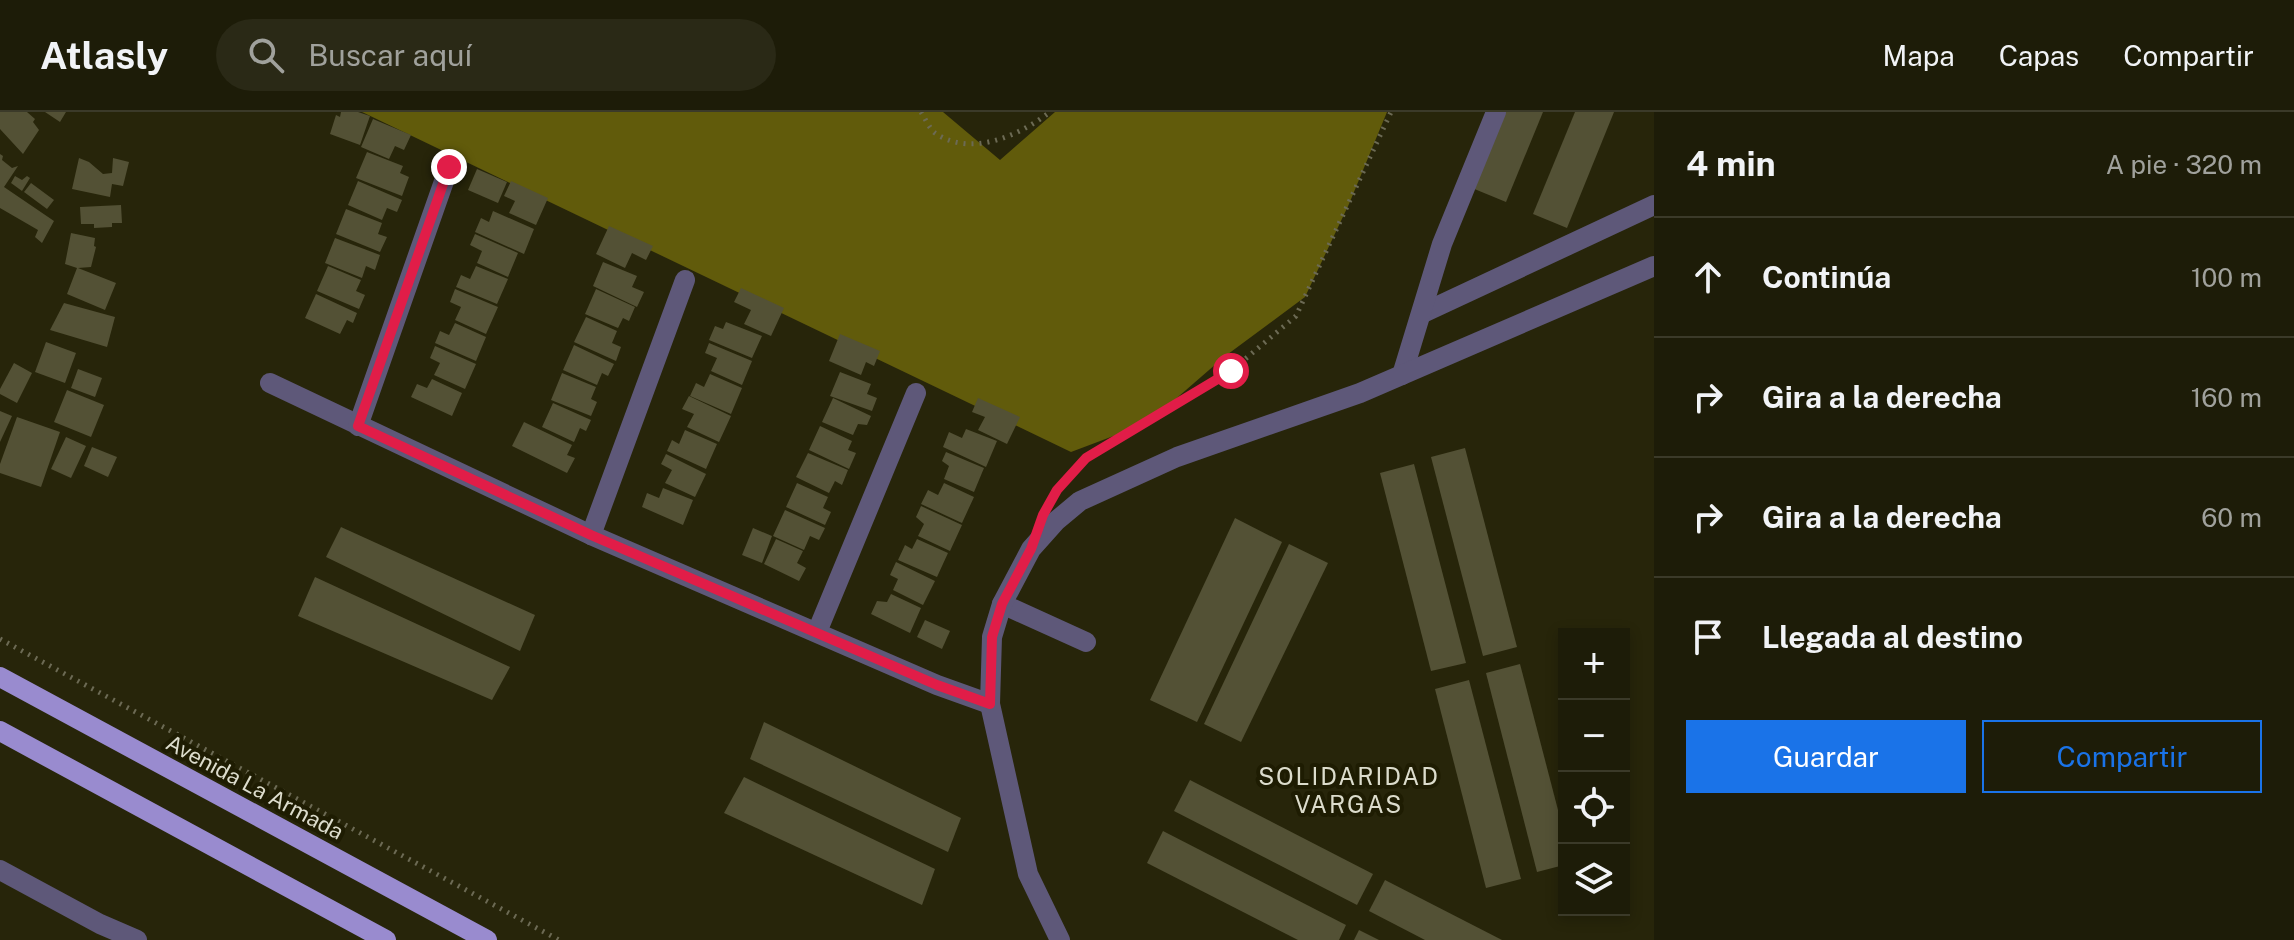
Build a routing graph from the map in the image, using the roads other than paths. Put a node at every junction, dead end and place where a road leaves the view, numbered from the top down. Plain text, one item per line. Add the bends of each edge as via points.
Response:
1 (1496, 112) edge
2 (449, 167) dead end
3 (1654, 205) edge
4 (1654, 266) edge
5 (685, 280) dead end
6 (1423, 313) junction
7 (1402, 375) junction
8 (270, 383) dead end
9 (916, 393) dead end
10 (358, 426) junction
11 (591, 535) junction
12 (1002, 604) junction
13 (817, 632) junction
14 (1086, 642) dead end
15 (0, 677) edge
16 (990, 704) junction
17 (0, 731) edge
18 (0, 870) edge
19 (100, 924) junction
20 (123, 940) edge
21 (137, 940) edge
22 (386, 940) edge
23 (487, 940) edge
24 (1060, 940) edge

1 - 6 street via 1442,244
2 - 10 street
3 - 6 street
4 - 7 street
5 - 11 street
6 - 7 street
7 - 12 street via 1177,457 1080,501 1031,549
8 - 10 street
9 - 13 street
10 - 11 street
11 - 13 street
12 - 14 street
12 - 16 street via 992,637
13 - 16 street
15 - 23 main road, Avenida La Armada
16 - 24 street via 1028,874
17 - 22 main road
18 - 19 street
19 - 20 street
19 - 21 street

